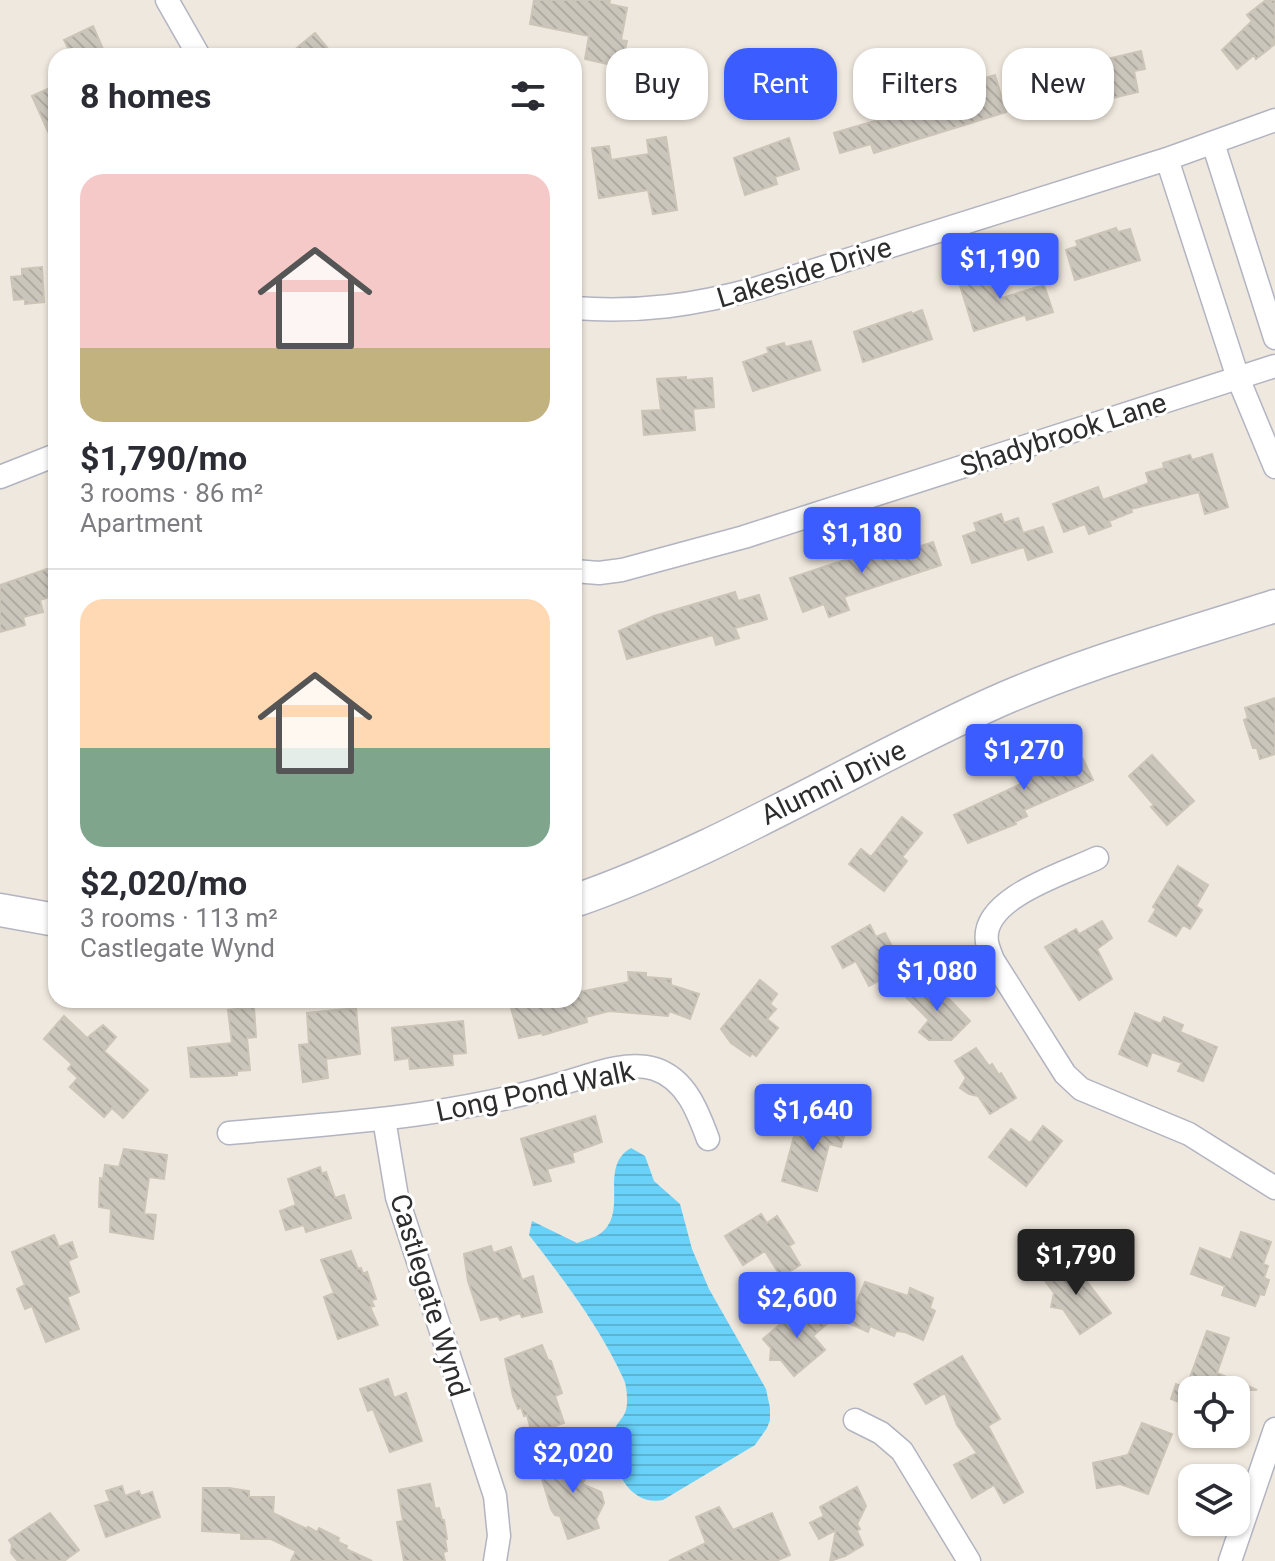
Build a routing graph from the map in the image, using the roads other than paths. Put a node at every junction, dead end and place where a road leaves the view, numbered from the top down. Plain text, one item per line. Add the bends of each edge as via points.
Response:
1 (167, 0) edge
2 (194, 48) edge
3 (1275, 120) edge
4 (1213, 143) junction
5 (1167, 159) junction
6 (582, 308) edge
7 (1275, 338) edge
8 (1275, 366) edge
9 (1238, 378) junction
10 (48, 458) edge
11 (1275, 467) edge
12 (0, 477) edge
13 (582, 572) edge
14 (1275, 606) edge
15 (1097, 858) dead end
16 (582, 898) edge
17 (0, 910) edge
18 (48, 919) edge
19 (384, 1119) junction
20 (229, 1133) dead end
21 (708, 1139) dead end
22 (1275, 1188) edge
23 (855, 1420) dead end
24 (1275, 1429) edge
25 (495, 1561) edge
26 (969, 1561) edge
27 (1230, 1561) edge

1 - 2 street
3 - 4 street, Lakeside Drive
4 - 5 street, Lakeside Drive
4 - 7 street
5 - 6 street, Lakeside Drive via 717,299 636,311
5 - 9 street
8 - 9 street, Shadybrook Lane
9 - 11 street
9 - 13 street, Shadybrook Lane via 699,550 622,570
10 - 12 street
14 - 16 main road, Alumni Drive via 989,705 699,848
15 - 22 street via 1008,900 990,924 986,941 993,960 1065,1074 1081,1089 1189,1134
17 - 18 main road
19 - 20 street, Long Pond Walk
19 - 21 street, Long Pond Walk via 485,1105 636,1066 672,1077 689,1095
19 - 25 street, Castlegate Wynd via 401,1211 495,1496
23 - 26 street via 902,1451
24 - 27 street

